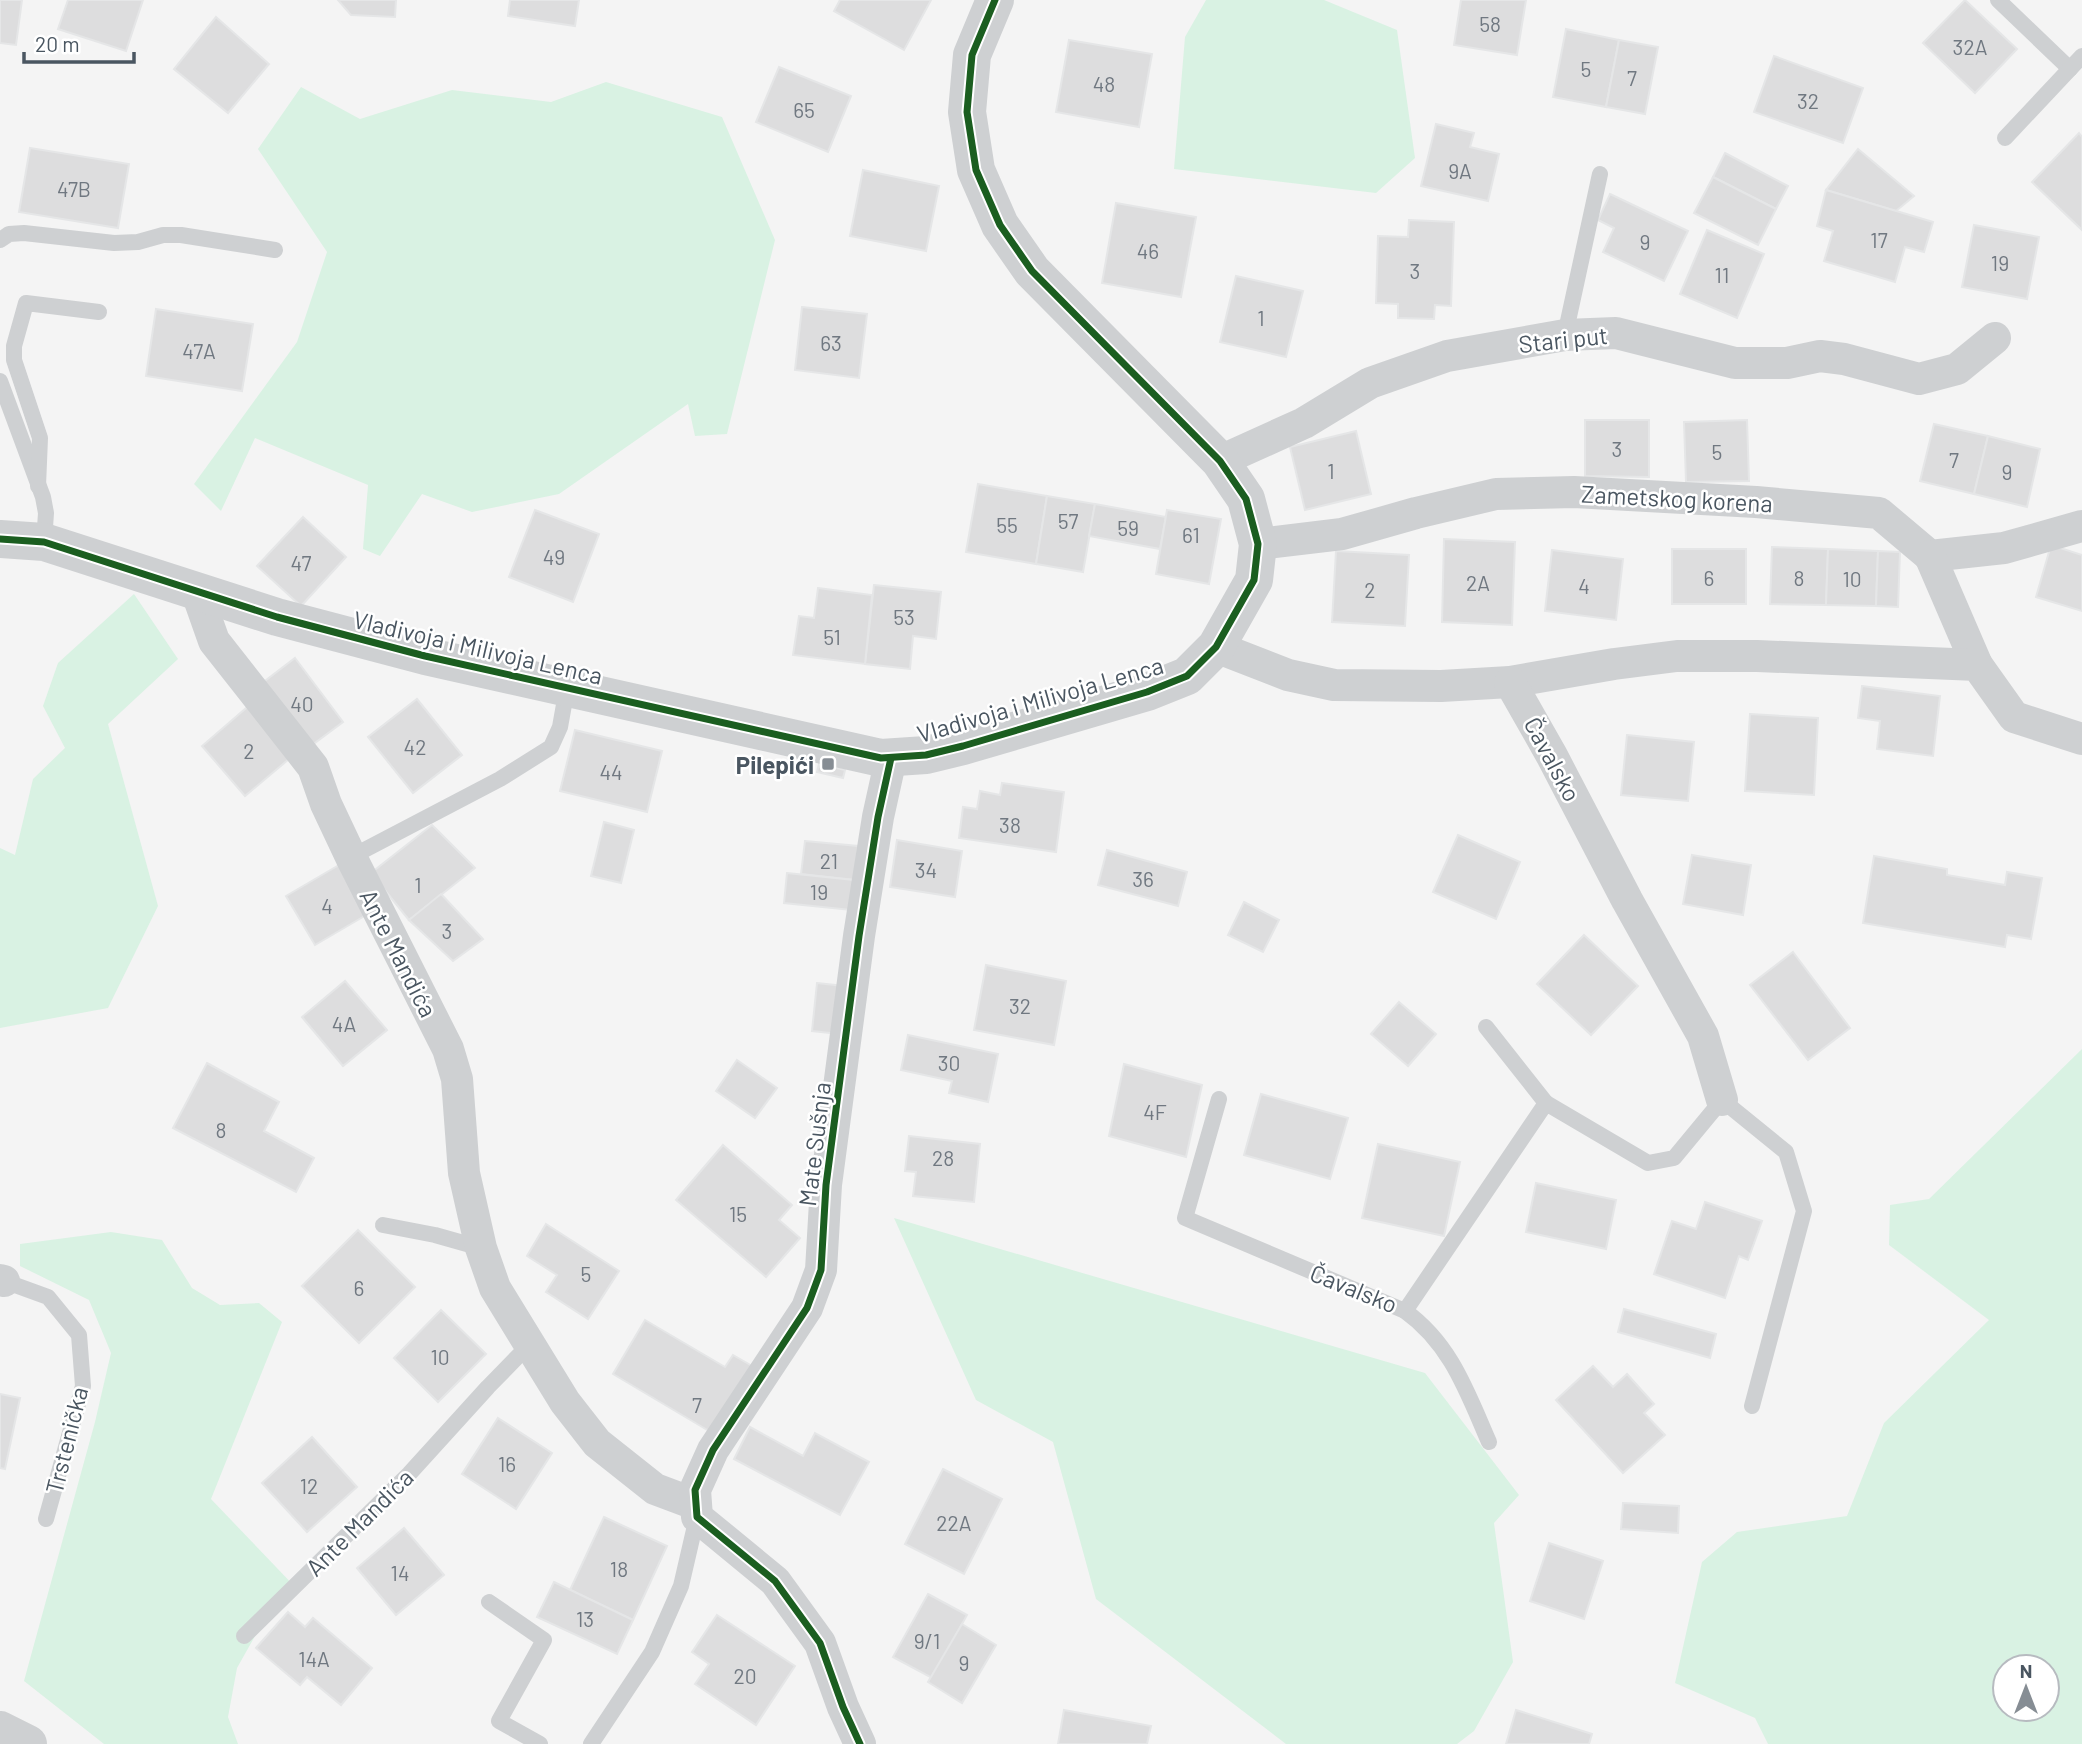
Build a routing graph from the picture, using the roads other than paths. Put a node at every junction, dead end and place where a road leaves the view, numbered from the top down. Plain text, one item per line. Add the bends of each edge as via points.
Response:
1 (995, 0) edge
2 (1998, 0) edge
3 (2082, 56) edge
4 (2070, 69) junction
5 (2005, 138) dead end
6 (1600, 174) dead end
7 (0, 240) edge
8 (275, 250) dead end
9 (99, 312) dead end
10 (1565, 335) junction
11 (1995, 338) dead end
12 (0, 381) edge
13 (1220, 461) junction
14 (38, 486) junction
15 (2082, 526) edge
16 (0, 539) edge
17 (44, 542) junction
18 (1258, 544) junction
19 (1930, 556) junction
20 (196, 590) junction
21 (1216, 647) junction
22 (1977, 665) junction
23 (1510, 682) junction
24 (567, 688) junction
25 (2082, 739) edge
26 (891, 758) junction
27 (351, 858) junction
28 (1486, 1027) dead end
29 (1219, 1099) dead end
30 (1722, 1100) junction
31 (1546, 1103) junction
32 (383, 1225) dead end
33 (481, 1248) junction
34 (2, 1280) edge
35 (1405, 1311) junction
36 (529, 1345) junction
37 (1752, 1406) dead end
38 (1489, 1442) dead end
39 (696, 1511) junction
40 (46, 1519) dead end
41 (489, 1602) dead end
42 (244, 1636) dead end
43 (0, 1730) edge
44 (28, 1744) edge
45 (540, 1744) edge
46 (591, 1744) edge
47 (860, 1744) edge

1 - 13 street, Vladivoja i Milivoja Lenca via 972,55 967,113 976,170 1000,225 1032,271
2 - 4 lane
3 - 4 lane
4 - 5 lane
6 - 10 lane
7 - 8 lane via 24,233 114,243 163,234
9 - 14 lane via 26,303 14,360 40,438
10 - 11 street, Stari put via 1616,333 1735,363 1787,363 1820,356 1919,379 1957,369
10 - 13 street, Stari put via 1447,356 1370,383 1304,423
12 - 14 lane
13 - 18 street, Vladivoja i Milivoja Lenca via 1246,499
14 - 17 lane via 46,513
15 - 19 street via 2004,548
16 - 17 street, Vladivoja i Milivoja Lenca
17 - 20 street, Vladivoja i Milivoja Lenca
18 - 19 street, Zametskog korena via 1342,534 1496,494 1574,492 1879,513
18 - 21 street, Vladivoja i Milivoja Lenca via 1254,580
19 - 22 street
20 - 24 street, Vladivoja i Milivoja Lenca via 277,617
20 - 27 street, Ante Mandića via 214,641 313,767
21 - 23 street, Čavalsko via 1288,675 1334,685
21 - 26 street, Vladivoja i Milivoja Lenca via 1187,676 1147,692 963,746
22 - 23 street, Čavalsko via 1677,656
22 - 25 street via 2014,718
23 - 30 street, Čavalsko via 1703,1036
24 - 26 street, Vladivoja i Milivoja Lenca
24 - 27 lane via 551,747
26 - 39 street, Mate Sušnja via 859,936 826,1185 821,1270 807,1308 713,1450 695,1490
27 - 33 street, Ante Mandića via 449,1049 457,1079 464,1173
28 - 31 lane
29 - 35 lane, Čavalsko via 1185,1218
30 - 31 lane via 1674,1158 1648,1163
30 - 37 lane via 1786,1152 1804,1211
31 - 35 lane, Čavalsko
32 - 33 lane
33 - 36 street, Ante Mandića via 495,1288
34 - 40 lane, Trstenička via 48,1297 79,1335 83,1386
35 - 38 lane via 1425,1326 1454,1364
36 - 39 street, Ante Mandića via 597,1443 655,1489
36 - 42 lane, Ante Mandića via 409,1474
39 - 46 lane, Mate Sušnja via 681,1586 652,1652
39 - 47 street, Ante Mandića via 775,1581 820,1643
41 - 45 lane via 544,1640 499,1721
43 - 44 street

